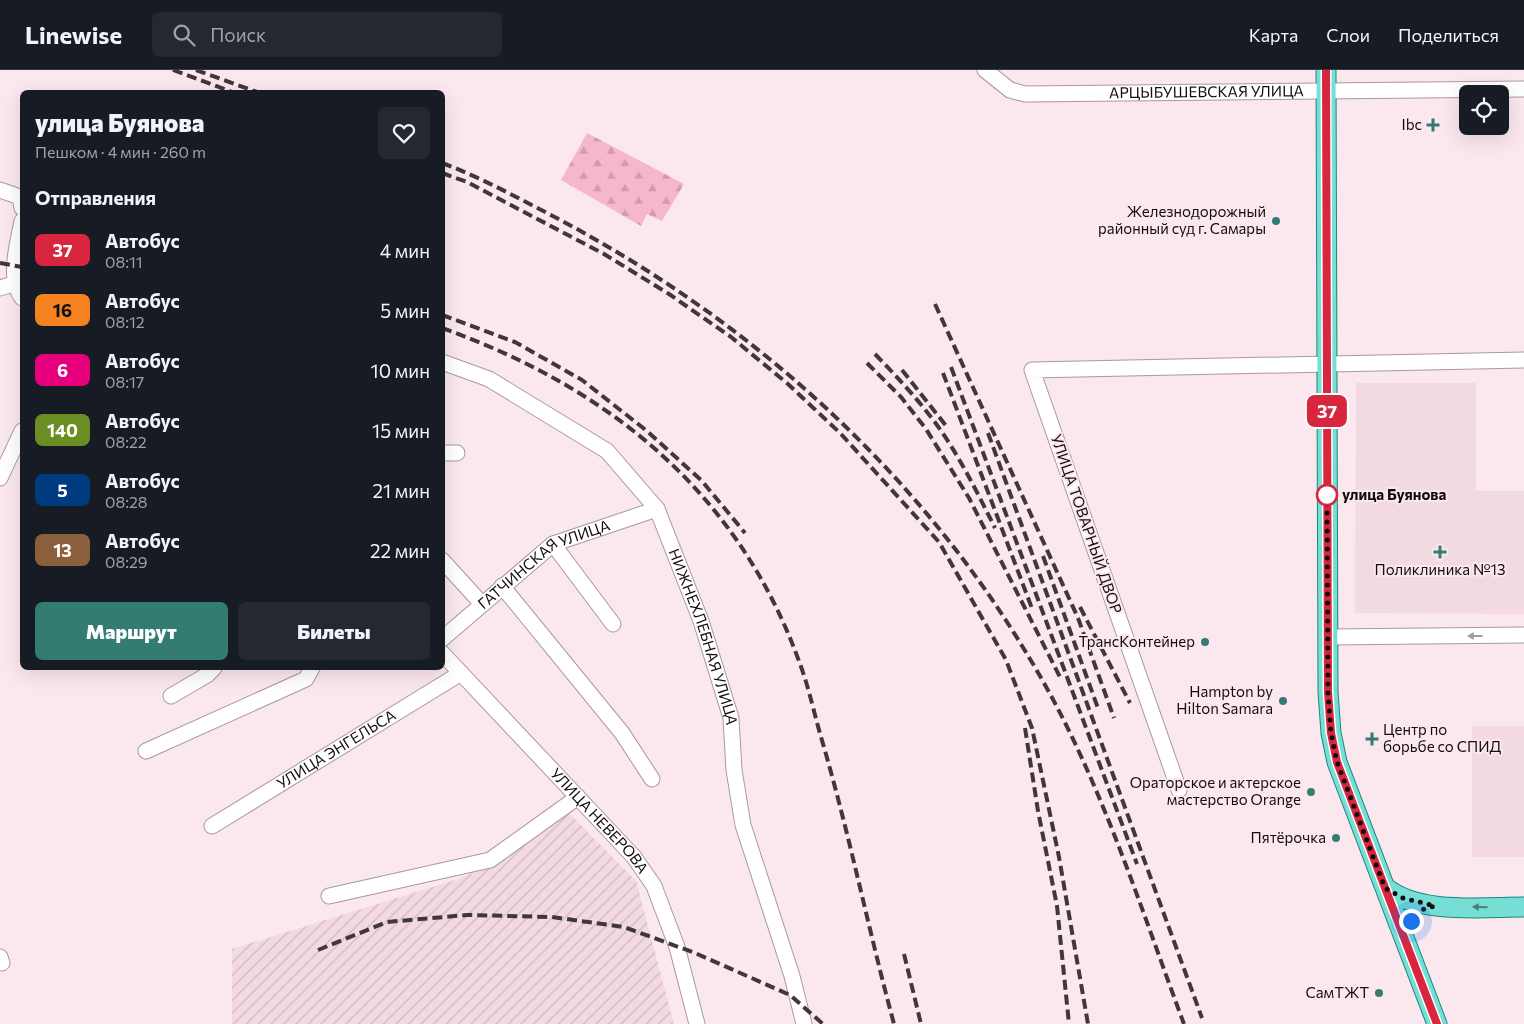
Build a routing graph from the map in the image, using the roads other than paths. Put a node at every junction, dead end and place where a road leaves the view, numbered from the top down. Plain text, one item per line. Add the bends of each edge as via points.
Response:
1 (985, 70) edge
2 (1326, 70) edge
3 (1524, 89) edge
4 (1326, 91) junction
5 (0, 190) edge
6 (20, 198) edge
7 (20, 231) edge
8 (16, 283) junction
9 (0, 288) edge
10 (20, 293) edge
11 (1524, 360) edge
12 (445, 363) edge
13 (1327, 365) junction
14 (20, 435) edge
15 (0, 478) edge
16 (656, 509) junction
17 (553, 544) junction
18 (445, 563) edge
19 (502, 586) junction
20 (482, 604) junction
21 (614, 624) dead end
22 (1524, 635) edge
23 (1328, 636) junction
24 (445, 637) edge
25 (445, 656) edge
26 (212, 670) edge
27 (311, 670) edge
28 (461, 673) junction
29 (171, 696) dead end
30 (146, 751) dead end
31 (652, 780) dead end
32 (1178, 790) dead end
33 (578, 797) junction
34 (212, 826) dead end
35 (1385, 888) junction
36 (329, 896) dead end
37 (1435, 906) junction
38 (1524, 907) edge
39 (1407, 947) junction
40 (697, 1024) edge
41 (804, 1024) edge
42 (1437, 1024) edge

1 - 4 street, АРЦЫБУШЕВСКАЯ УЛИЦА via 1010,90 1026,94
2 - 4 main road
3 - 4 street, АРЦЫБУШЕВСКАЯ УЛИЦА
4 - 13 main road
5 - 6 street
7 - 8 street via 16,250
8 - 9 street
8 - 10 street
11 - 13 street
12 - 16 street, НИЖНЕХЛЕБНАЯ УЛИЦА via 489,379 606,451
13 - 23 main road
13 - 32 street, УЛИЦА ТОВАРНЫЙ ДВОР via 1032,370
14 - 15 street
16 - 17 street, ГАТЧИНСКАЯ УЛИЦА
16 - 41 street, НИЖНЕХЛЕБНАЯ УЛИЦА via 701,621 731,718 734,770 743,825 792,976
17 - 19 street, ГАТЧИНСКАЯ УЛИЦА
17 - 21 street
18 - 20 street
19 - 20 street, ГАТЧИНСКАЯ УЛИЦА
19 - 31 street via 622,733
20 - 24 street, ГАТЧИНСКАЯ УЛИЦА
22 -> 23 street
23 - 35 main road via 1333,748
25 - 28 street, УЛИЦА НЕВЕРОВА
26 - 29 street
27 - 30 street via 306,678
28 - 33 street, УЛИЦА НЕВЕРОВА
28 - 34 street, УЛИЦА ЭНГЕЛЬСА
33 - 36 street via 490,860
33 - 40 street, УЛИЦА НЕВЕРОВА via 634,857 654,886 677,947
35 - 37 main road via 1403,898
35 - 39 main road
38 -> 37 main road
37 - 39 main road via 1414,916 1406,935
39 - 42 main road

